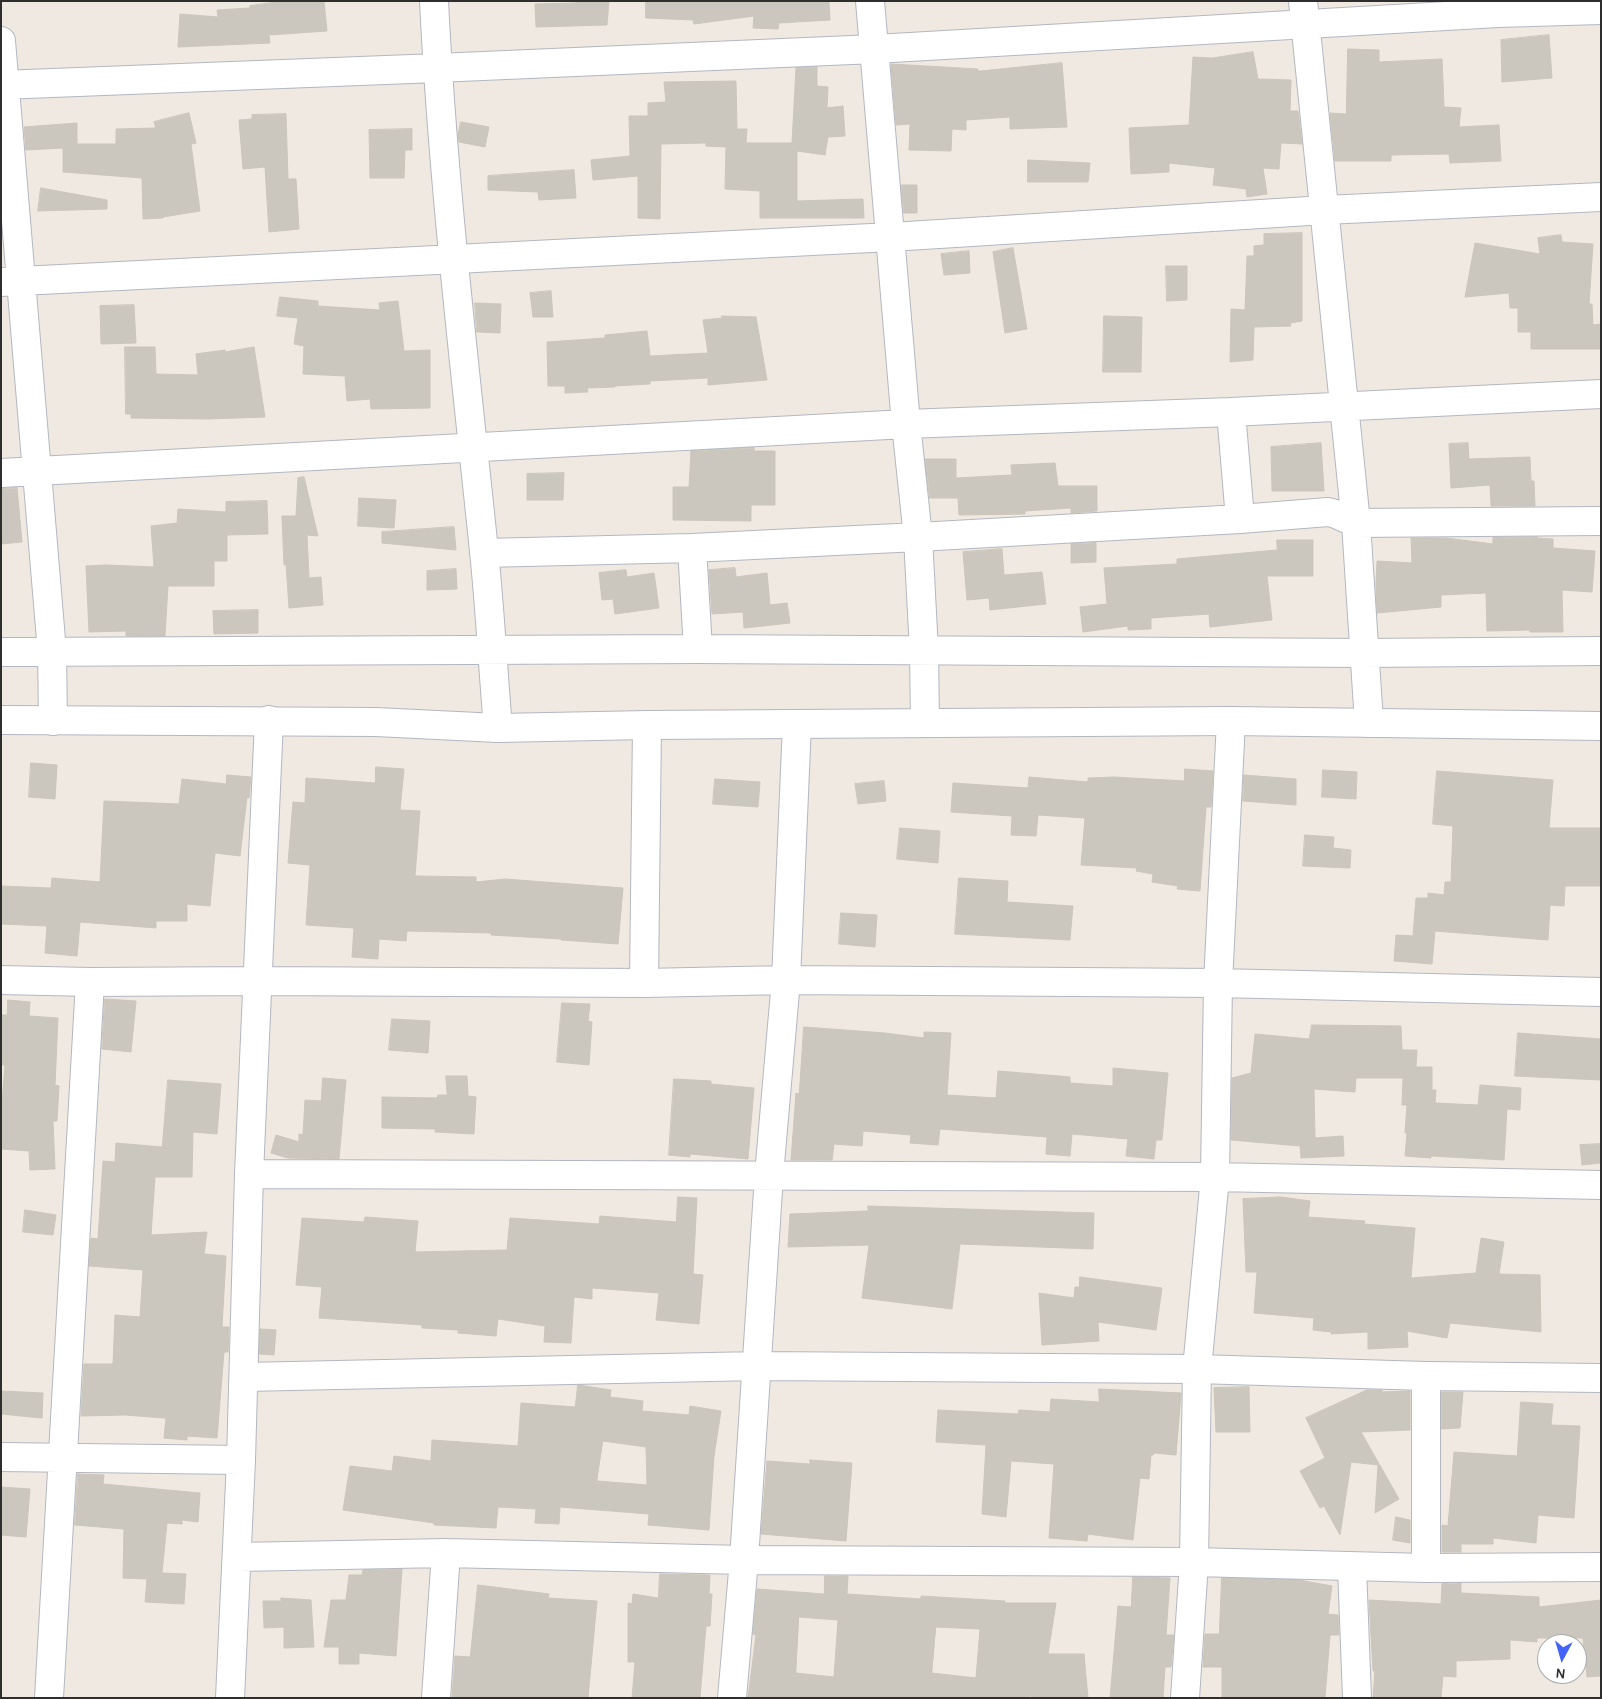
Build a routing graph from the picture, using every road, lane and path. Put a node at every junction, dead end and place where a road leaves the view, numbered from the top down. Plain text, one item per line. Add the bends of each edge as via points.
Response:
1 (434, 1) edge
2 (870, 1) edge
3 (1601, 10) edge
4 (1304, 13) edge
5 (1, 41) edge
6 (875, 48) junction
7 (437, 68) junction
8 (3, 85) edge
9 (1601, 197) edge
10 (1325, 210) junction
11 (891, 237) junction
12 (454, 259) junction
13 (11, 281) edge
14 (1601, 394) edge
15 (1344, 406) junction
16 (1231, 412) junction
17 (906, 424) junction
18 (472, 446) junction
19 (36, 471) junction
20 (1, 473) edge
21 (1240, 519) junction
22 (1601, 521) edge
23 (1356, 523) junction
24 (918, 537) junction
25 (692, 548) junction
26 (484, 552) junction
27 (698, 649) junction
28 (492, 651) junction
29 (924, 651) junction
30 (1601, 651) edge
31 (1, 652) edge
32 (52, 652) junction
33 (1364, 653) junction
34 (1, 720) edge
35 (269, 720) junction
36 (53, 721) junction
37 (1231, 721) junction
38 (1369, 722) junction
39 (925, 723) junction
40 (797, 724) junction
41 (646, 725) junction
42 (1601, 726) edge
43 (498, 728) junction
44 (1, 980) edge
45 (786, 980) junction
46 (257, 981) junction
47 (90, 982) junction
48 (644, 983) junction
49 (1218, 983) junction
50 (1601, 992) edge
51 (249, 1174) junction
52 (769, 1175) junction
53 (1215, 1177) junction
54 (1601, 1185) edge
55 (757, 1366) junction
56 (1197, 1369) junction
57 (1426, 1376) junction
58 (244, 1377) junction
59 (1601, 1378) edge
60 (1, 1456) edge
61 (62, 1458) junction
62 (241, 1460) junction
63 (446, 1554) junction
64 (237, 1557) junction
65 (744, 1560) junction
66 (1194, 1562) junction
67 (1352, 1567) junction
68 (1601, 1567) edge
69 (1426, 1568) junction
70 (49, 1698) edge
71 (230, 1698) edge
72 (436, 1698) edge
73 (732, 1698) edge
74 (1185, 1698) edge
75 (1357, 1698) edge

1 - 7 street
2 - 6 street
3 - 4 street
4 - 6 street
4 - 10 street
5 - 8 street
6 - 7 street
6 - 11 street
7 - 8 street
7 - 12 street
8 - 13 street
9 - 10 street
10 - 11 street
10 - 15 street
11 - 12 street
11 - 17 street
12 - 13 street
12 - 18 street
13 - 19 street
14 - 15 street
15 - 16 street
15 - 23 street
16 - 17 street
16 - 21 street
17 - 18 street
17 - 24 street
18 - 19 street
18 - 26 street
19 - 20 street
19 - 32 street
21 - 23 street via 1328,512
21 - 24 street
22 - 23 street
23 - 33 street
24 - 25 street
24 - 29 street
25 - 26 street
25 - 27 street
26 - 28 street
27 - 28 street
27 - 29 street
28 - 32 street
28 - 43 street
29 - 33 street
29 - 39 street
30 - 33 street
31 - 32 street
32 - 36 street
33 - 38 street
34 - 36 street
35 - 36 street
35 - 43 street
35 - 46 street
37 - 38 street
37 - 39 street
37 - 49 street
38 - 42 street
39 - 40 street
40 - 41 street
40 - 45 street
41 - 43 street
41 - 48 street
44 - 47 street
45 - 48 street
45 - 49 street
45 - 52 street
46 - 47 street
46 - 48 street
46 - 51 street
47 - 61 street
49 - 50 street
49 - 53 street
51 - 52 street
51 - 58 street
52 - 53 street
52 - 55 street
53 - 54 street
53 - 56 street
55 - 56 street
55 - 58 street
55 - 65 street
56 - 57 street
56 - 66 street
57 - 59 street
57 - 69 street
58 - 62 street
60 - 61 street
61 - 62 street
61 - 70 street
62 - 64 street
63 - 64 street
63 - 65 street
63 - 72 street
64 - 71 street
65 - 66 street
65 - 73 street
66 - 67 street
66 - 74 street
67 - 69 street
67 - 75 street
68 - 69 street

